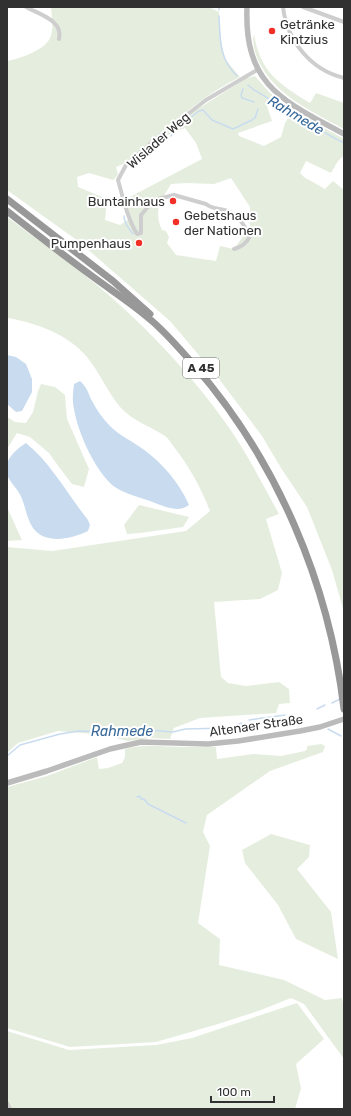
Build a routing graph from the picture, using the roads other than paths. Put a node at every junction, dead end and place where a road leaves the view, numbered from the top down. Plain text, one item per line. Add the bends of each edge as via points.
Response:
1 (26, 7) edge
2 (247, 7) edge
3 (283, 7) edge
4 (303, 7) edge
5 (344, 22) edge
6 (59, 39) dead end
7 (257, 70) junction
8 (344, 78) edge
9 (344, 134) edge
10 (7, 199) edge
11 (7, 211) edge
12 (234, 249) dead end
13 (322, 595) junction
14 (344, 688) edge
15 (344, 709) edge
16 (344, 718) edge
17 (7, 782) edge
18 (7, 1103) edge
19 (10, 1109) edge

1 - 6 street via 54,23 61,34
2 - 7 main road via 249,47
3 - 8 street via 288,29 304,55 320,68
4 - 5 street
7 - 9 main road via 271,88 291,104
7 - 12 street, Wislader Weg via 206,100 163,134 126,165 118,180 123,203 137,234 141,233 141,215 147,208 158,199 174,195 231,212 238,218 250,236 240,247
10 - 13 highway, A 45 via 143,307 214,383 253,440 282,491 296,520
11 - 13 highway, A 45 via 152,321 211,384 250,440 280,493
13 - 14 highway, A 45 via 335,639
13 - 15 highway, A 45
16 - 17 main road, Altenaer Straße via 307,730 238,741 208,744 141,742
18 - 19 street

